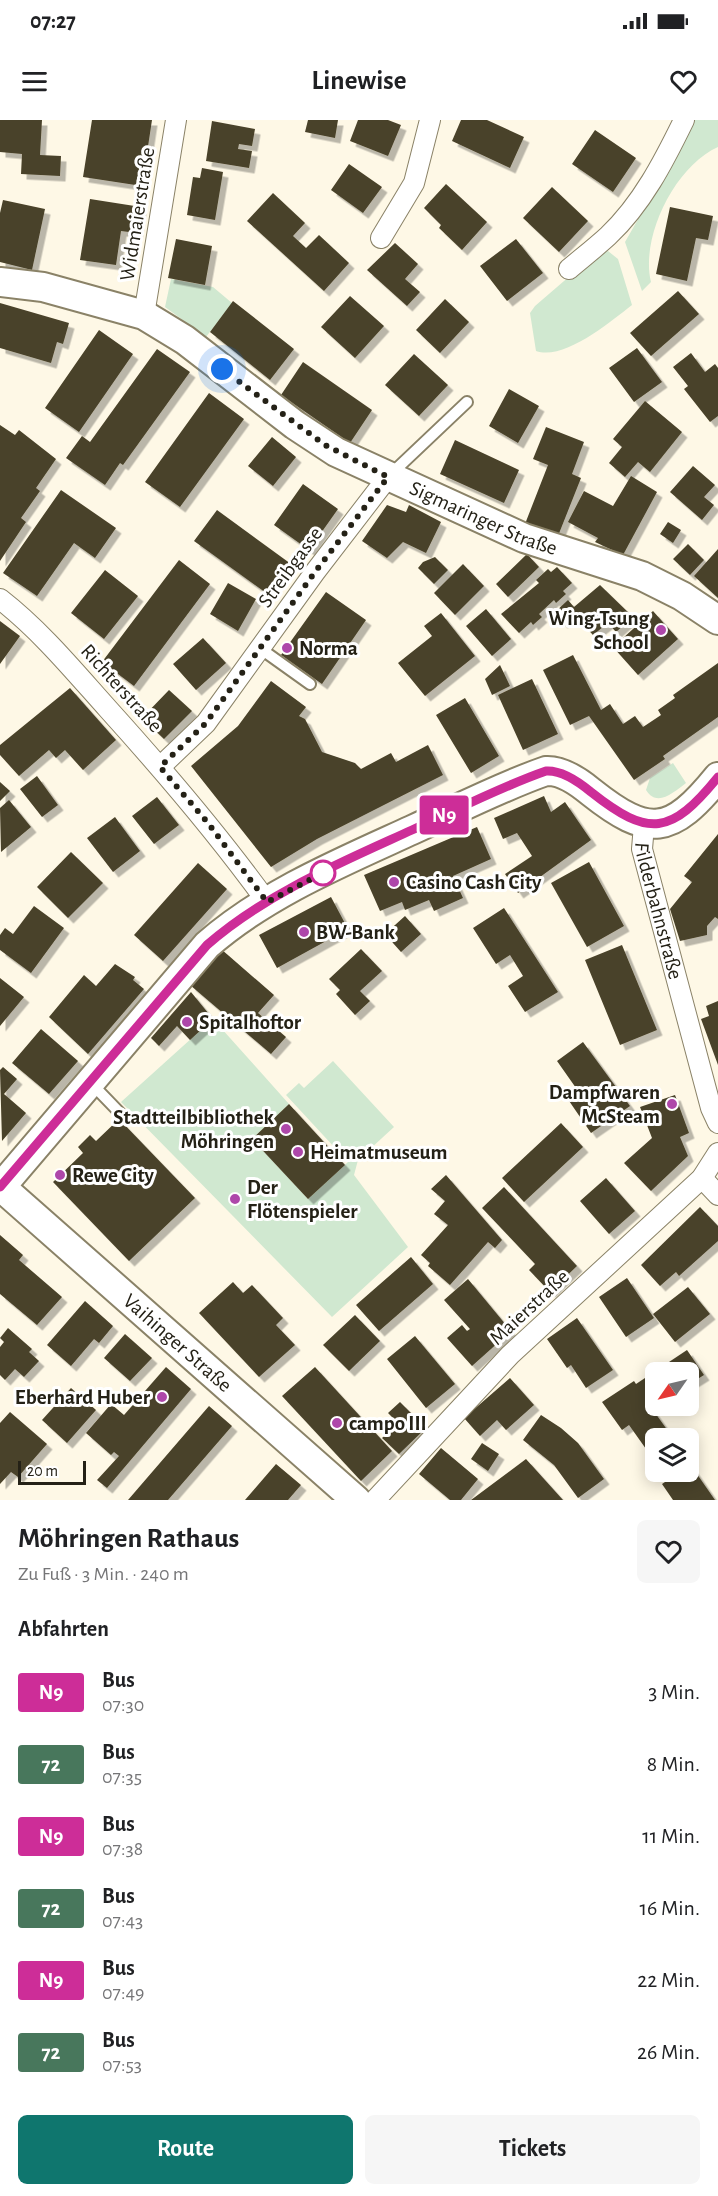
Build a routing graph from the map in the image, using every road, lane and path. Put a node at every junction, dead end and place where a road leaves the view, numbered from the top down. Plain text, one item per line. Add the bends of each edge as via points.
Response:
1 (177, 120) edge
2 (430, 120) edge
3 (684, 120) edge
4 (381, 238) dead end
5 (569, 269) dead end
6 (0, 282) edge
7 (144, 315) junction
8 (467, 402) dead end
9 (388, 477) junction
10 (0, 599) edge
11 (718, 620) edge
12 (261, 649) junction
13 (310, 684) dead end
14 (160, 767) junction
15 (718, 777) edge
16 (645, 825) junction
17 (267, 902) junction
18 (91, 1082) junction
19 (120, 1113) dead end
20 (718, 1123) edge
21 (718, 1153) edge
22 (702, 1178) junction
23 (0, 1187) edge
24 (718, 1195) edge
25 (356, 1500) edge
26 (375, 1500) edge

1 - 7 street, Widmaierstraße
2 - 4 street via 414,183
3 - 5 street via 663,163 637,202 609,235
6 - 7 main road, Sigmaringer Straße via 43,287
7 - 9 main road, Sigmaringer Straße via 185,340 325,445
8 - 9 lane, Streibgasse
9 - 11 main road, Sigmaringer Straße via 524,538 642,576
9 - 12 street, Streibgasse
10 - 14 street, Richterstraße via 34,625
12 - 13 lane
12 - 14 street, Streibgasse via 206,723
14 - 17 street, Richterstraße
15 - 16 main road via 688,809 670,821
16 - 17 main road, Filderbahnstraße via 612,808 580,783 546,771 364,852
16 - 20 street, Filderbahnstraße via 642,849
17 - 18 main road, Filderbahnstraße via 231,924 207,945
18 - 19 lane
18 - 23 main road, Filderbahnstraße
21 - 22 street, Maierstraße
22 - 24 street
22 - 26 street, Maierstraße via 510,1355
23 - 25 main road, Vaihinger Straße

